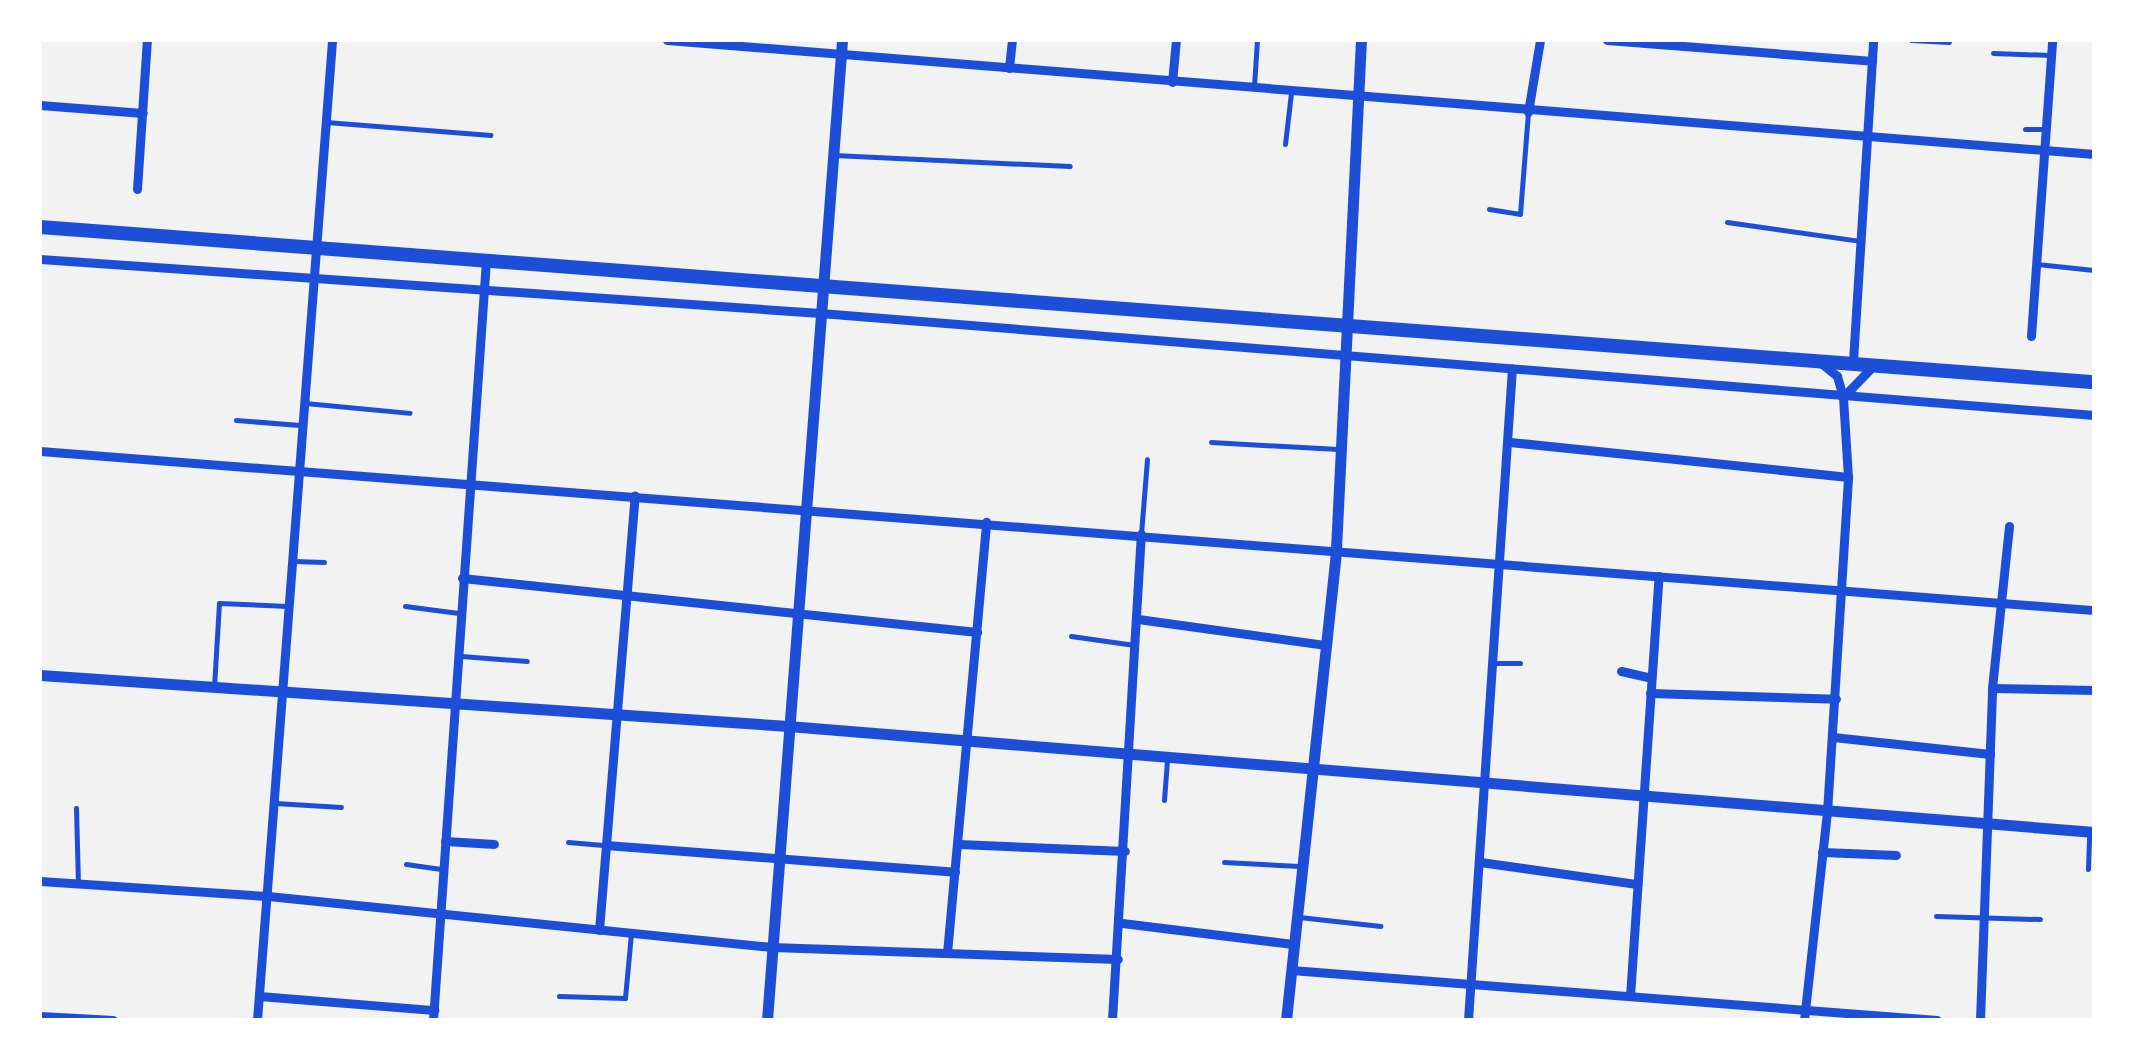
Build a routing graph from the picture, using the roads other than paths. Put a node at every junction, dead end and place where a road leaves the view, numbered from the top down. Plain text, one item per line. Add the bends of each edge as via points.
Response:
1 (147, 40) edge
2 (332, 40) edge
3 (670, 40) edge
4 (1012, 40) edge
5 (1176, 40) edge
6 (1257, 40) edge
7 (1361, 40) edge
8 (1540, 40) edge
9 (1607, 40) edge
10 (1873, 40) edge
11 (1911, 40) edge
12 (2052, 40) edge
13 (1949, 42) edge
14 (842, 46) edge
15 (1993, 54) dead end
16 (2051, 54) junction
17 (1872, 61) junction
18 (1009, 68) junction
19 (1172, 82) junction
20 (1254, 89) junction
21 (1290, 92) junction
22 (1357, 98) junction
23 (40, 105) edge
24 (1528, 112) junction
25 (143, 113) junction
26 (326, 122) junction
27 (2025, 128) dead end
28 (2047, 130) junction
29 (490, 135) dead end
30 (1867, 139) junction
31 (1285, 144) dead end
32 (2046, 151) junction
33 (2094, 154) edge
34 (833, 155) junction
35 (1070, 166) dead end
36 (137, 190) dead end
37 (1489, 209) dead end
38 (1727, 222) dead end
39 (40, 227) edge
40 (1860, 240) junction
41 (316, 247) junction
42 (40, 259) edge
43 (486, 260) junction
44 (2037, 264) junction
45 (2094, 270) edge
46 (314, 276) junction
47 (822, 285) junction
48 (484, 288) junction
49 (820, 312) junction
50 (1348, 325) junction
51 (2032, 336) dead end
52 (1347, 354) junction
53 (1815, 359) junction
54 (1853, 361) junction
55 (1877, 364) junction
56 (1512, 368) junction
57 (2094, 382) edge
58 (1843, 398) junction
59 (305, 403) junction
60 (410, 413) dead end
61 (2094, 415) edge
62 (236, 420) dead end
63 (303, 426) junction
64 (1211, 442) dead end
65 (1510, 442) junction
66 (1342, 449) junction
67 (40, 451) edge
68 (1147, 459) dead end
69 (300, 471) junction
70 (1848, 477) junction
71 (466, 483) junction
72 (635, 495) junction
73 (805, 508) junction
74 (986, 522) junction
75 (2009, 526) dead end
76 (1141, 534) junction
77 (1336, 549) junction
78 (294, 562) junction
79 (324, 562) dead end
80 (1499, 563) junction
81 (1659, 576) junction
82 (462, 578) junction
83 (1844, 592) junction
84 (628, 596) junction
85 (2002, 602) junction
86 (290, 606) junction
87 (405, 606) dead end
88 (2094, 610) edge
89 (459, 613) junction
90 (797, 614) junction
91 (1138, 620) junction
92 (977, 632) junction
93 (1071, 636) dead end
94 (1137, 645) junction
95 (1326, 645) junction
96 (456, 655) junction
97 (528, 661) dead end
98 (1493, 663) junction
99 (1520, 663) dead end
100 (1621, 671) dead end
101 (40, 675) edge
102 (1651, 678) junction
103 (214, 687) junction
104 (1992, 688) junction
105 (2094, 690) edge
106 (285, 692) junction
107 (1650, 693) junction
108 (1836, 700) junction
109 (452, 703) junction
110 (617, 714) junction
111 (788, 726) junction
112 (1833, 738) junction
113 (968, 742) junction
114 (1990, 754) junction
115 (1130, 756) junction
116 (1167, 760) junction
117 (1312, 773) junction
118 (1485, 786) junction
119 (1642, 798) junction
120 (1164, 800) dead end
121 (275, 802) junction
122 (341, 807) dead end
123 (76, 808) dead end
124 (1827, 812) junction
125 (1988, 824) junction
126 (2092, 831) edge
127 (445, 841) junction
128 (568, 842) dead end
129 (494, 844) dead end
130 (958, 844) junction
131 (606, 845) junction
132 (1125, 852) junction
133 (1822, 852) junction
134 (1896, 854) dead end
135 (778, 860) junction
136 (1224, 862) dead end
137 (1480, 862) junction
138 (406, 864) dead end
139 (1302, 866) junction
140 (443, 869) junction
141 (2088, 869) dead end
142 (955, 872) junction
143 (40, 881) edge
144 (78, 884) junction
145 (1636, 884) junction
146 (268, 896) junction
147 (441, 913) junction
148 (1984, 914) junction
149 (1296, 916) junction
150 (1936, 916) dead end
151 (2040, 919) dead end
152 (1122, 922) junction
153 (1381, 926) dead end
154 (600, 930) junction
155 (630, 933) junction
156 (1294, 944) junction
157 (772, 947) junction
158 (946, 954) junction
159 (1118, 959) junction
160 (1290, 970) junction
161 (1471, 984) junction
162 (259, 996) junction
163 (560, 996) dead end
164 (1630, 996) junction
165 (434, 1015) edge
166 (1804, 1015) edge
167 (40, 1016) edge
168 (113, 1020) edge
169 (257, 1020) edge
170 (767, 1020) edge
171 (1112, 1020) edge
172 (1286, 1020) edge
173 (1468, 1020) edge
174 (1937, 1020) edge
175 (1980, 1020) edge

1 - 25 street
2 - 26 street
3 - 14 street
4 - 18 street
5 - 19 street
6 - 20 lane
7 - 22 street
8 - 24 street
9 - 17 street
10 - 17 street
11 - 13 lane
12 - 16 street
14 - 18 street
14 - 34 street
15 - 16 lane
16 - 28 street
17 - 30 street
18 - 19 street
19 - 20 street
20 - 21 street
21 - 22 street
21 - 31 lane
22 - 24 street
22 - 50 street
23 - 25 street
24 - 30 street
24 - 37 lane via 1520,214
25 - 36 street
26 - 29 lane
26 - 41 street
27 - 28 lane
28 - 32 street
30 - 32 street
30 - 40 street
32 - 33 street
32 - 44 street
34 - 35 lane
34 - 47 street
38 - 40 lane
39 - 41 main road
40 - 54 street
41 - 43 main road
41 - 46 street
42 - 46 street
43 - 47 main road
43 - 48 street
44 - 45 lane
44 - 51 street
46 - 48 street
46 - 59 street
47 - 49 street
47 - 50 main road
48 - 49 street
48 - 71 street
49 - 52 street
49 - 73 street
50 - 52 street
50 - 53 main road
52 - 56 street
52 - 66 street
53 - 54 main road
53 - 58 street via 1838,376
54 - 55 main road
55 - 57 main road
55 - 58 street
56 - 58 street
56 - 65 street
58 - 61 street
58 - 70 street
59 - 60 lane
59 - 63 street
62 - 63 lane
63 - 69 street
64 - 66 lane
65 - 70 street
65 - 80 street
66 - 77 street
67 - 69 street
68 - 76 lane
69 - 71 street
69 - 78 street
70 - 83 street
71 - 72 street
71 - 82 street
72 - 73 street
72 - 84 street
73 - 74 street
73 - 90 street
74 - 76 street
74 - 92 street
75 - 85 street
76 - 77 street
76 - 91 street
77 - 80 street
77 - 95 street
78 - 79 lane
78 - 86 street
80 - 81 street
80 - 98 street
81 - 83 street
81 - 102 street
82 - 84 street
82 - 89 street
83 - 85 street
83 - 108 street
84 - 90 street
84 - 110 street
85 - 88 street
85 - 104 street
86 - 103 lane via 220,602
86 - 106 street
87 - 89 lane
89 - 96 street
90 - 92 street
90 - 111 street
91 - 94 street
91 - 95 street
92 - 113 street
93 - 94 lane
94 - 115 street
95 - 117 street
96 - 97 lane
96 - 109 street
98 - 99 lane
98 - 118 street
100 - 102 street
101 - 103 street
102 - 107 street
103 - 106 street
104 - 105 street
104 - 114 street
106 - 109 street
106 - 121 street
107 - 108 street
107 - 119 street
108 - 112 street
109 - 110 street
109 - 127 street
110 - 111 street
110 - 131 street
111 - 113 street
111 - 135 street
112 - 114 street
112 - 124 street
113 - 115 street
113 - 130 street
114 - 125 street
115 - 116 street
115 - 132 street
116 - 117 street
116 - 120 lane
117 - 118 street
117 - 139 street
118 - 119 street
118 - 137 street
119 - 124 street
119 - 145 street
121 - 122 lane
121 - 146 street
123 - 144 lane
124 - 125 street
124 - 133 street
125 - 126 street
125 - 148 street
126 - 141 lane
127 - 129 street
127 - 140 street
128 - 131 lane
130 - 132 street
130 - 142 street
131 - 135 street
131 - 154 street
132 - 152 street
133 - 134 street
133 - 166 street
135 - 142 street
135 - 157 street
136 - 139 lane
137 - 145 street
137 - 161 street
138 - 140 lane
139 - 149 street
140 - 147 street
142 - 158 street
143 - 144 street
144 - 146 street
145 - 164 street
146 - 147 street
146 - 162 street
147 - 154 street
147 - 165 street
148 - 150 lane
148 - 151 lane
148 - 175 street
149 - 153 lane
149 - 156 street
152 - 156 street
152 - 159 street
154 - 155 street
155 - 157 street
155 - 163 lane via 625,998
156 - 160 street
157 - 158 street
157 - 170 street
158 - 159 street
159 - 171 street
160 - 161 street
160 - 172 street
161 - 164 street
161 - 173 street
162 - 165 street
162 - 169 street
164 - 166 street
166 - 174 street
167 - 168 street

